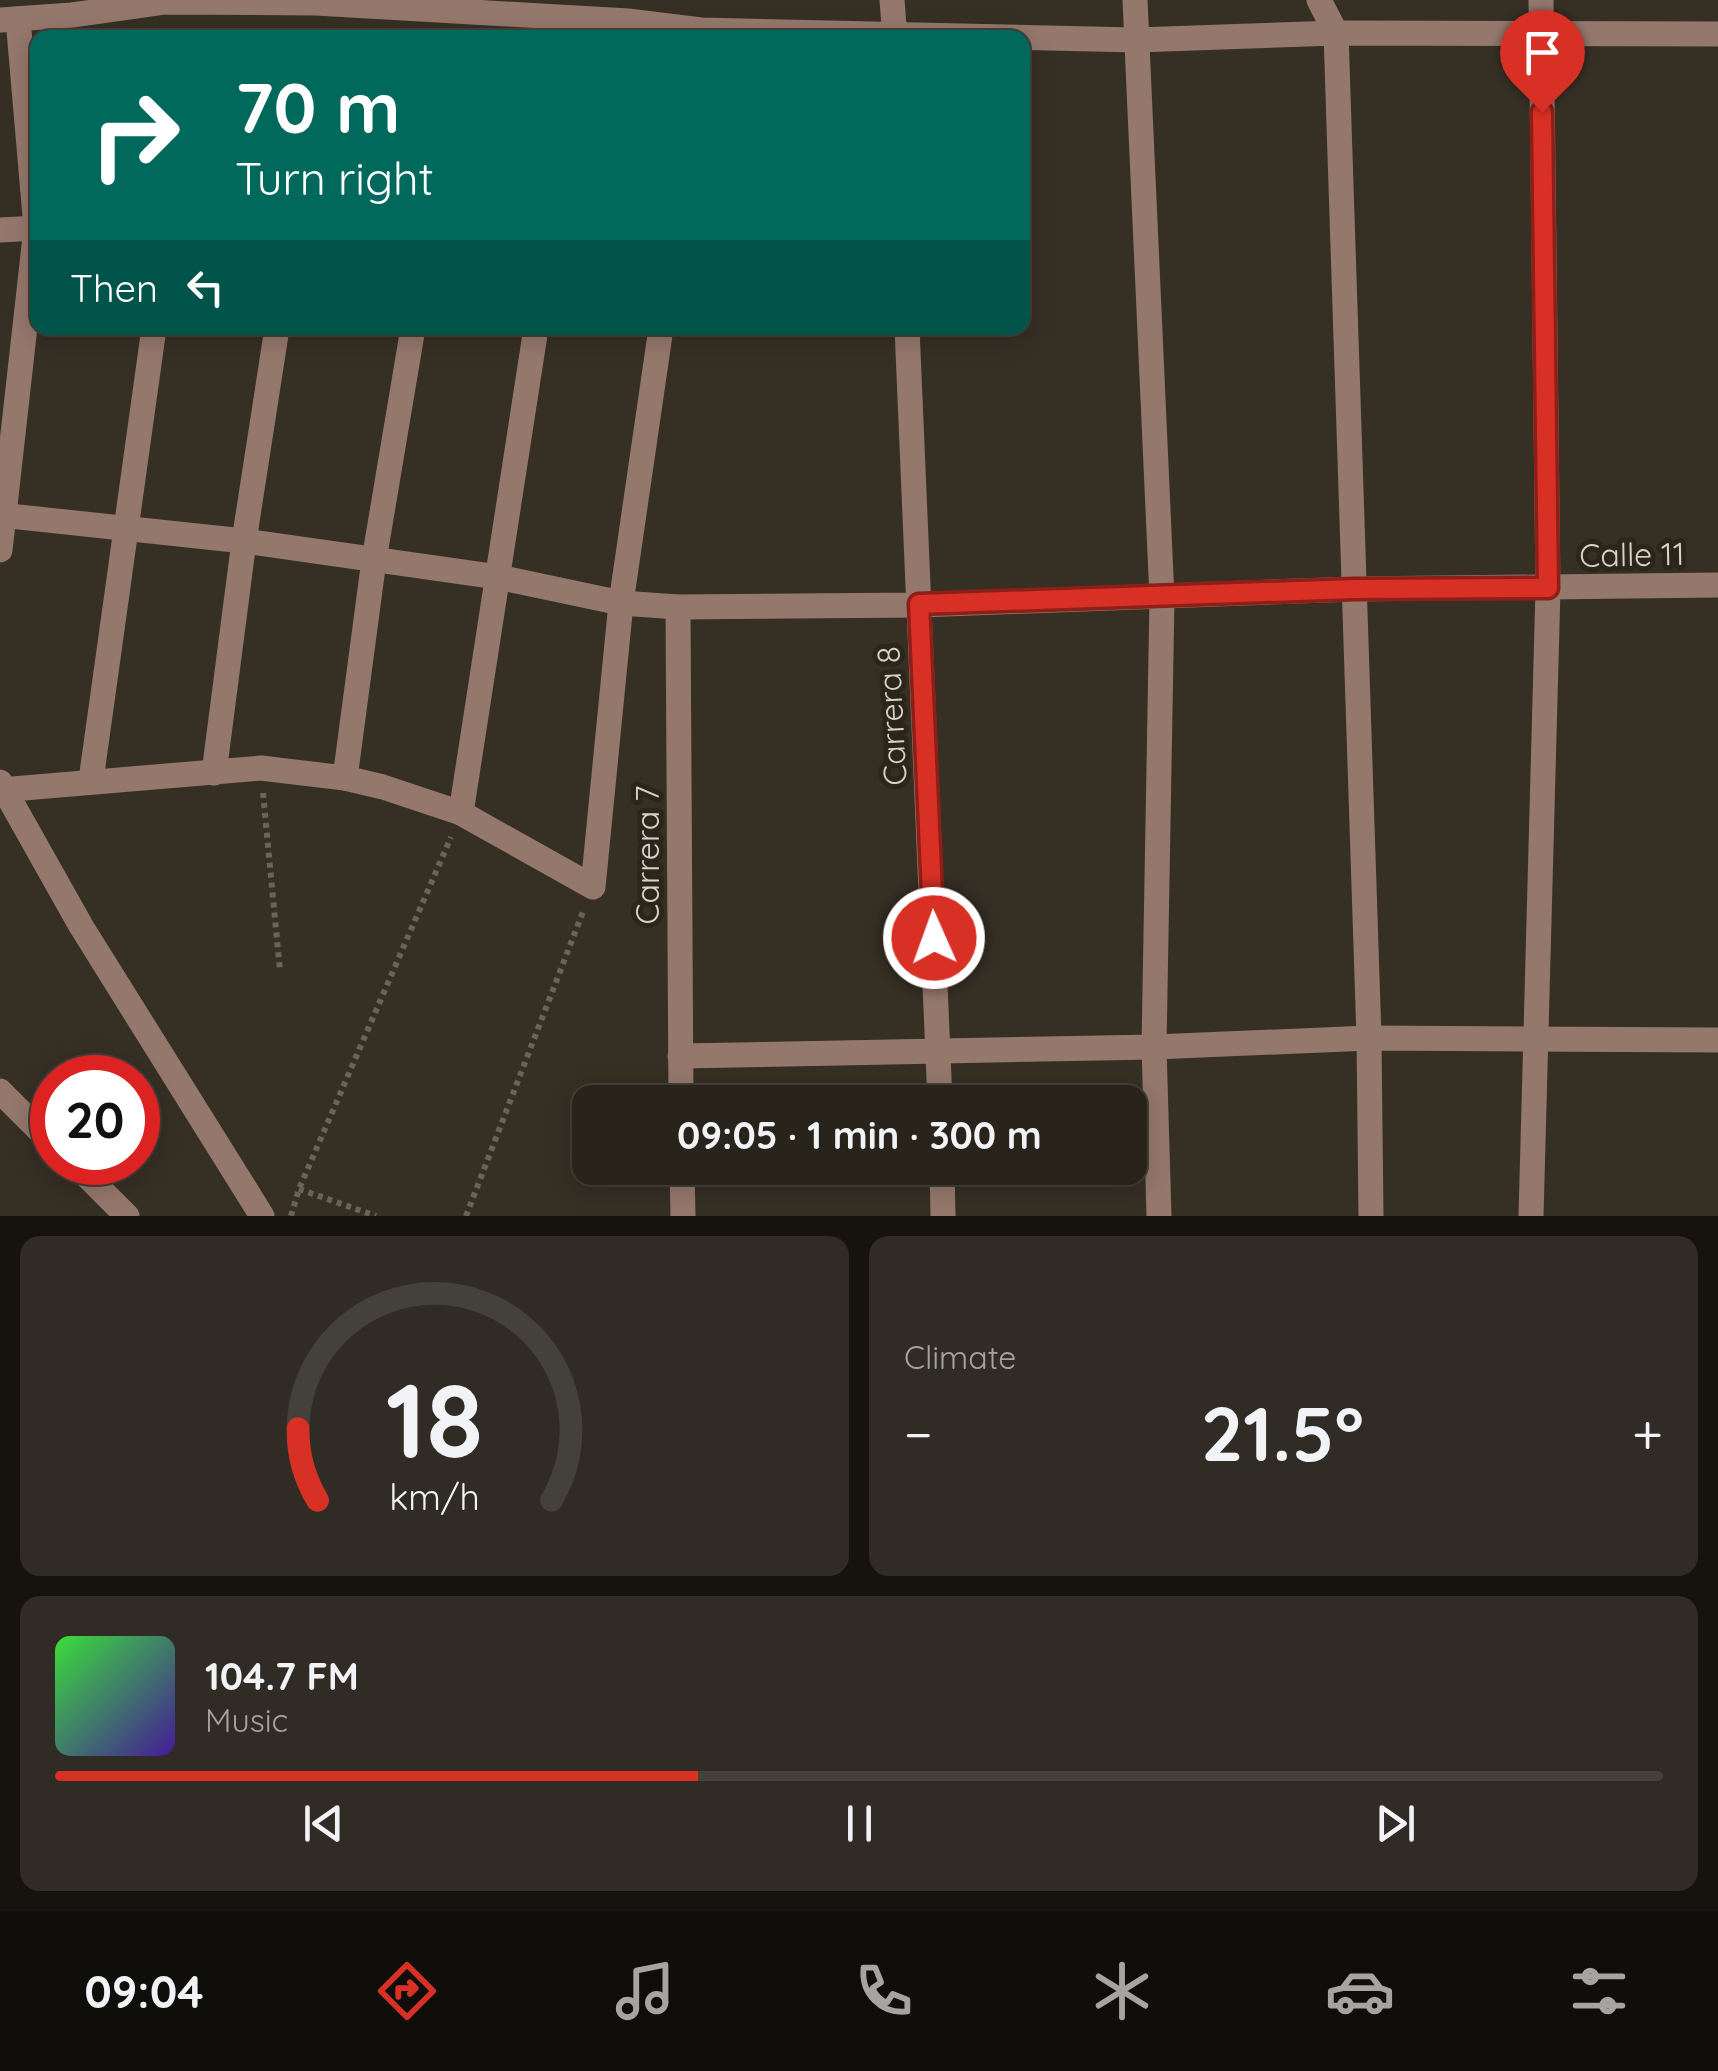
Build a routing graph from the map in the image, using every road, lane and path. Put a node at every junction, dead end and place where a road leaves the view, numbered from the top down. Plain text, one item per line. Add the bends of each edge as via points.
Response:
1 (892, 0) edge
2 (1136, 0) edge
3 (1320, 0) edge
4 (1541, 0) edge
5 (164, 1) edge
6 (9, 19) edge
7 (678, 30) edge
8 (894, 30) edge
9 (1540, 32) junction
10 (1336, 33) junction
11 (1718, 34) edge
12 (1030, 38) edge
13 (1136, 40) junction
14 (30, 176) edge
15 (30, 228) edge
16 (0, 230) edge
17 (30, 285) edge
18 (153, 335) edge
19 (276, 335) edge
20 (412, 335) edge
21 (535, 335) edge
22 (660, 335) edge
23 (907, 335) edge
24 (2, 515) edge
25 (124, 529) junction
26 (244, 541) junction
27 (0, 550) edge
28 (374, 560) junction
29 (498, 576) junction
30 (1718, 585) edge
31 (1548, 588) junction
32 (1354, 589) junction
33 (1162, 598) junction
34 (621, 603) junction
35 (919, 604) junction
36 (678, 607) junction
37 (260, 768) junction
38 (214, 773) junction
39 (344, 778) junction
40 (91, 780) junction
41 (2, 787) edge
42 (461, 813) junction
43 (593, 886) junction
44 (280, 971) dead end
45 (1368, 1038) junction
46 (1718, 1040) edge
47 (1537, 1041) junction
48 (1154, 1048) junction
49 (938, 1050) junction
50 (680, 1056) junction
51 (681, 1085) edge
52 (939, 1085) edge
53 (0, 1091) edge
54 (30, 1120) edge
55 (96, 1185) edge
56 (682, 1185) edge
57 (942, 1185) edge
58 (299, 1190) junction
59 (127, 1216) edge
60 (262, 1216) edge
61 (292, 1216) edge
62 (376, 1216) edge
63 (466, 1216) edge
64 (683, 1216) edge
65 (943, 1216) edge
66 (1158, 1216) edge
67 (1371, 1216) edge
68 (1531, 1216) edge

1 - 8 street
2 - 13 street
3 - 10 street
4 - 9 street
5 - 6 street
5 - 7 street via 316,3 628,21
6 - 14 street
9 - 10 street
9 - 11 street
9 - 31 street
10 - 13 street
10 - 32 street
12 - 13 street
13 - 33 street
15 - 16 street
17 - 24 street
18 - 25 street
19 - 26 street
20 - 28 street
21 - 29 street
22 - 34 street
23 - 35 street, Carrera 8
24 - 25 street, Calle 11
24 - 27 street
25 - 26 street, Calle 11
25 - 40 street
26 - 28 street, Calle 11
26 - 38 street
28 - 29 street, Calle 11
28 - 39 street
29 - 34 street, Calle 11
29 - 42 street
30 - 31 street, Calle 11
31 - 32 street, Calle 11
31 - 47 street
32 - 33 street, Calle 11
32 - 45 street
33 - 35 street, Calle 11
33 - 48 street
34 - 36 street, Calle 11
34 - 43 street
35 - 36 street, Calle 11
35 - 49 street, Carrera 8
36 - 50 street, Carrera 7
37 - 38 street
37 - 39 street
37 - 44 path
38 - 40 street
39 - 42 street
40 - 41 street
41 - 60 street
42 - 43 street
42 - 58 path
43 - 63 path
45 - 47 street
45 - 48 street
45 - 67 street
46 - 47 street
47 - 68 street
48 - 49 street
48 - 66 street
49 - 50 street
49 - 52 street, Carrera 8
50 - 51 street, Carrera 7
53 - 54 street
55 - 59 street
56 - 64 street
57 - 65 street
58 - 61 path
58 - 62 path

